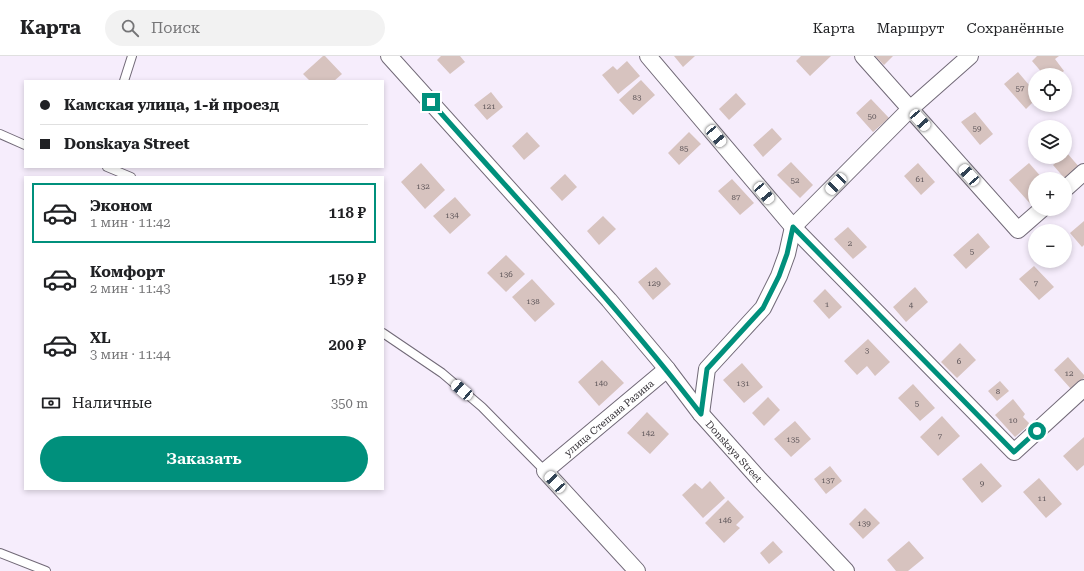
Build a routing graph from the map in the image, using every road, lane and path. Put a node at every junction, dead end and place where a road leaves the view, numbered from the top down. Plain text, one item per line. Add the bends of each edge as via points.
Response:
1 (132, 56) edge
2 (389, 56) edge
3 (648, 56) edge
4 (863, 56) edge
5 (970, 56) edge
6 (124, 80) edge
7 (910, 109) junction
8 (0, 134) edge
9 (24, 145) edge
10 (109, 168) edge
11 (1084, 172) edge
12 (129, 176) edge
13 (1072, 183) edge
14 (1034, 216) edge
15 (793, 227) junction
16 (384, 334) edge
17 (667, 369) junction
18 (1084, 388) edge
19 (701, 414) junction
20 (545, 470) junction
21 (0, 553) edge
22 (46, 571) edge
23 (637, 571) edge
24 (846, 571) edge

1 - 6 lane
2 - 17 street, Donskaya Street via 609,300
3 - 15 street
4 - 7 street
5 - 7 street
7 - 14 street via 1018,230
7 - 15 street
8 - 9 lane
10 - 12 lane
11 - 13 street
15 - 18 street via 1014,452
15 - 19 street via 779,276 763,308 707,369
16 - 20 lane via 442,373 482,407
17 - 19 street, Donskaya Street
17 - 20 street, улица Степана Разина
19 - 24 street, Donskaya Street
20 - 23 street
21 - 22 lane

